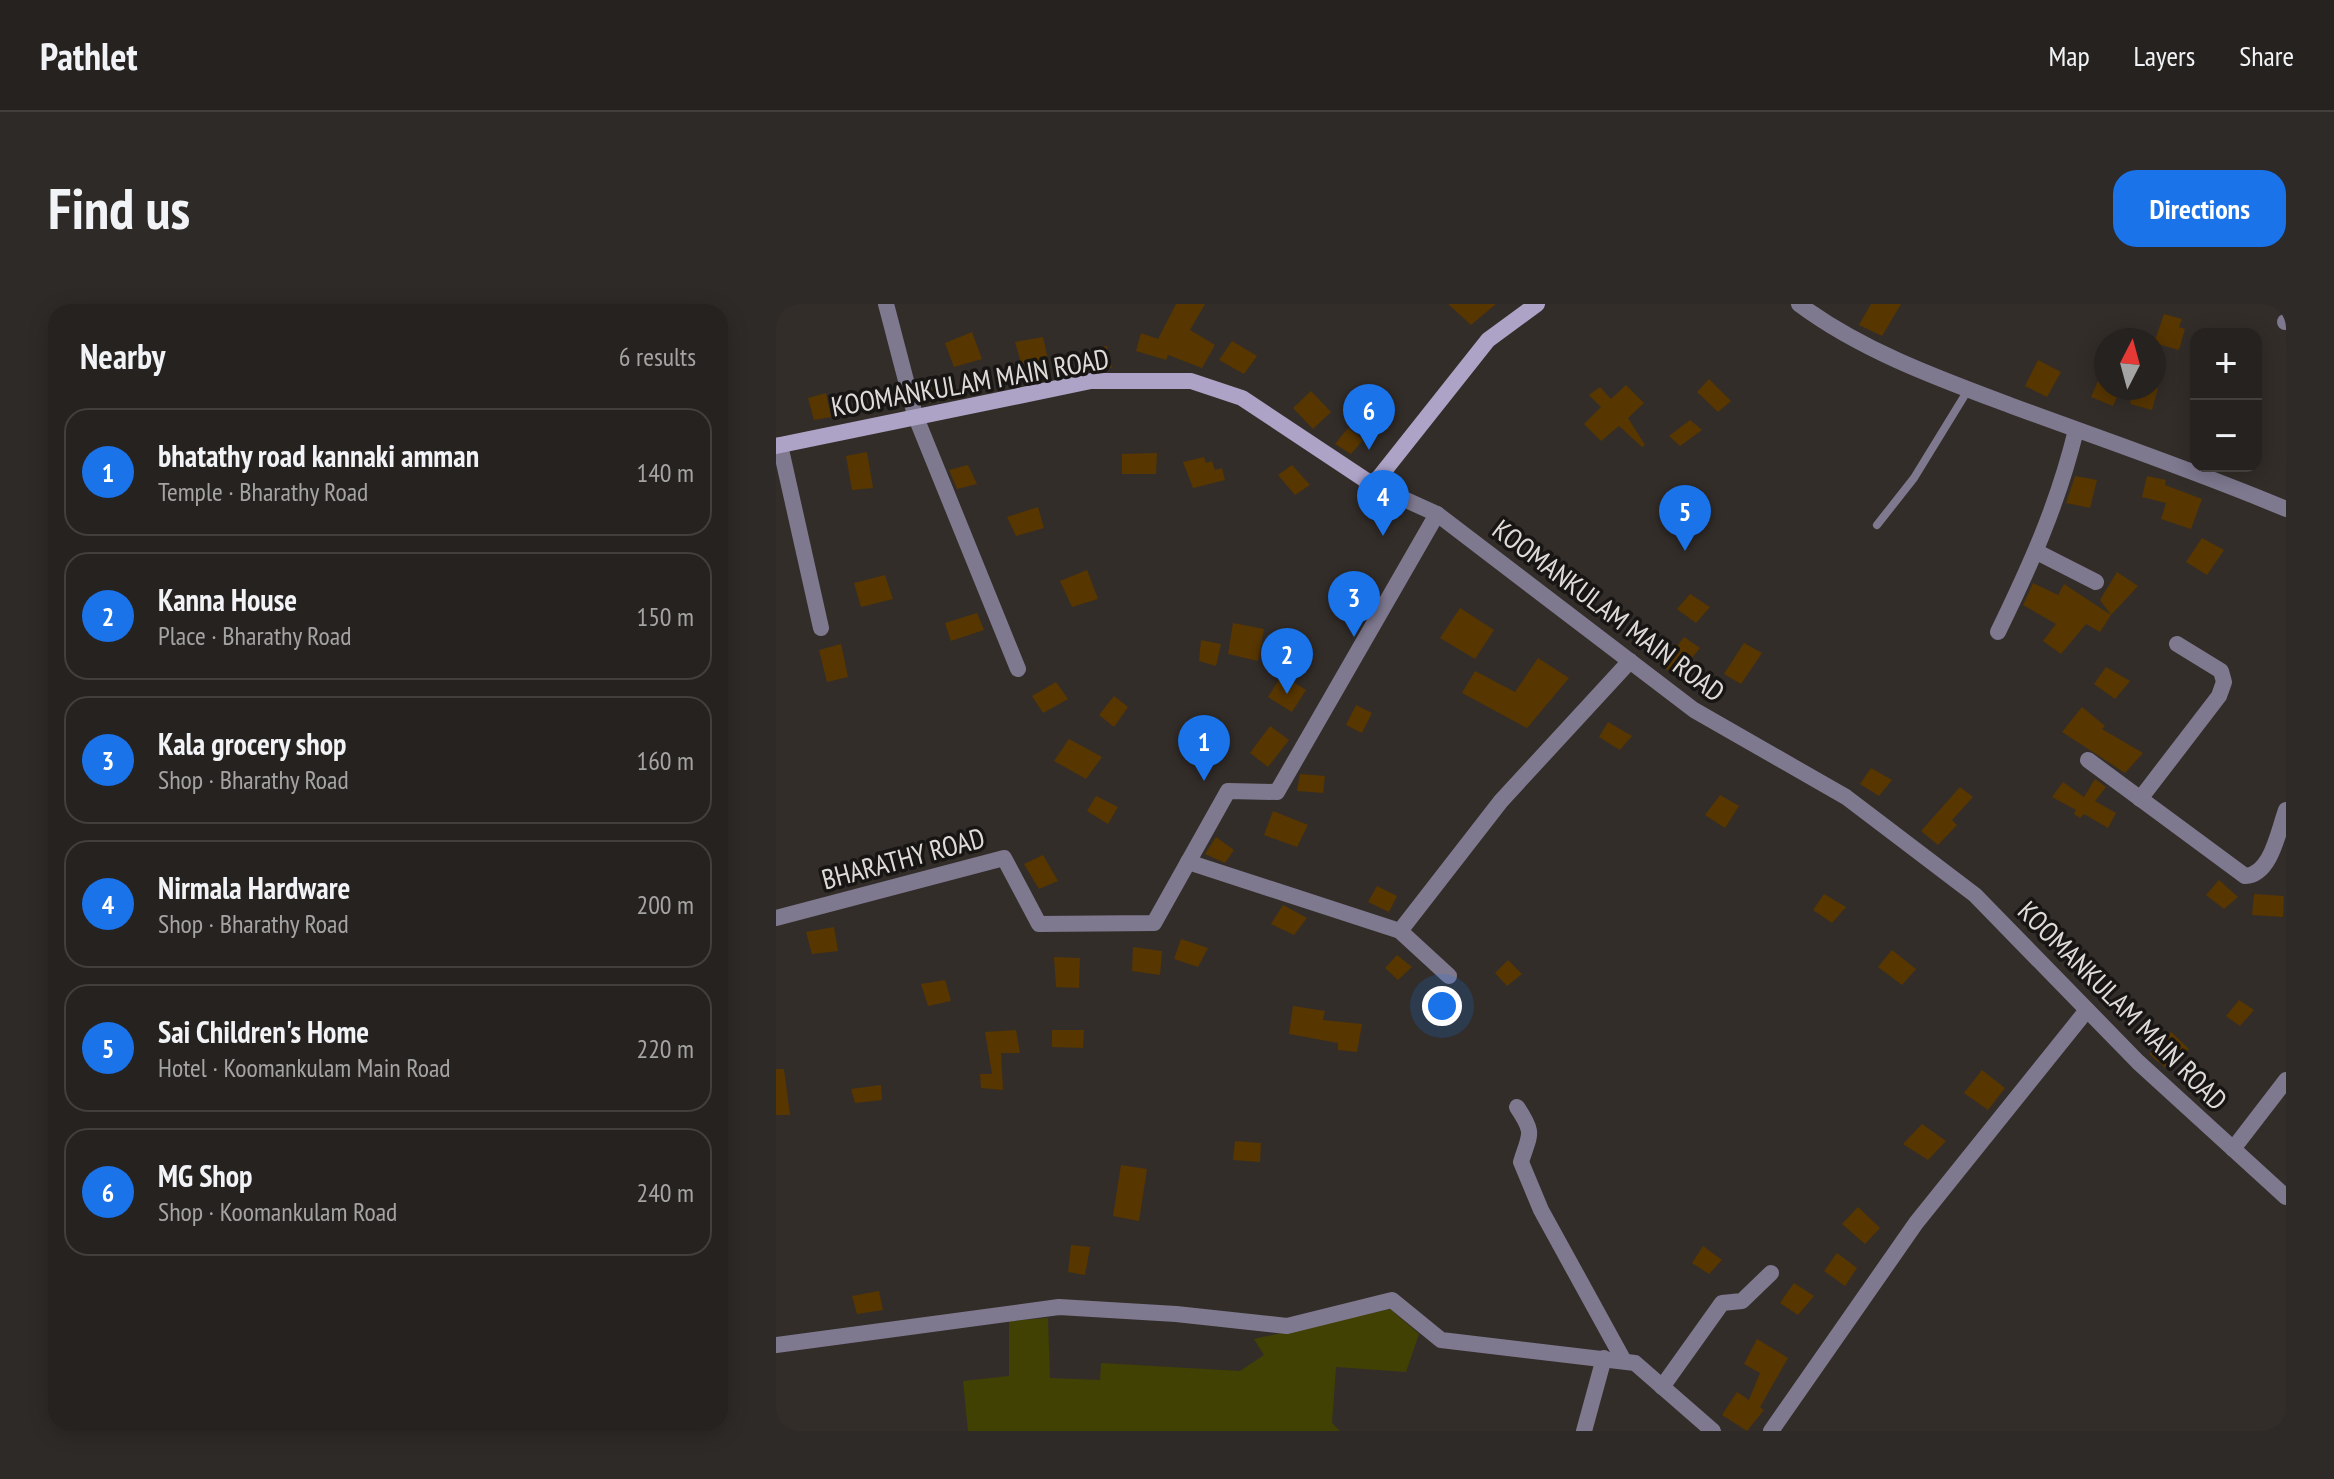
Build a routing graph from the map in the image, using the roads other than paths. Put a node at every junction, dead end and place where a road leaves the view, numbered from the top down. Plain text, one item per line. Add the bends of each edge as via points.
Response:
1 (886, 304) edge
2 (1537, 304) edge
3 (1799, 304) edge
4 (1968, 390) junction
5 (915, 415) junction
6 (2076, 430) junction
7 (778, 445) edge
8 (1373, 485) junction
9 (2286, 509) edge
10 (1437, 514) junction
11 (1877, 525) dead end
12 (2037, 552) junction
13 (2096, 582) dead end
14 (821, 628) dead end
15 (1998, 632) dead end
16 (2177, 644) dead end
17 (1630, 661) junction
18 (1018, 669) dead end
19 (2088, 760) dead end
20 (2140, 799) junction
21 (2286, 810) edge
22 (1188, 862) junction
23 (776, 918) edge
24 (1400, 931) junction
25 (1449, 976) dead end
26 (2087, 1010) junction
27 (2286, 1080) edge
28 (1517, 1107) dead end
29 (2233, 1149) junction
30 (2286, 1197) edge
31 (1771, 1273) dead end
32 (776, 1345) edge
33 (1604, 1358) junction
34 (1624, 1361) junction
35 (1662, 1387) junction
36 (1584, 1431) edge
37 (1713, 1431) edge
38 (1771, 1431) edge

1 - 5 street
2 - 8 street via 1488,340
3 - 4 street via 1826,324
4 - 6 street
4 - 11 lane via 1914,478
5 - 7 street, KOOMANKULAM MAIN ROAD
5 - 8 street, KOOMANKULAM MAIN ROAD via 1091,381 1191,381 1242,398
5 - 18 street
6 - 9 street
6 - 12 street via 2063,484
7 - 14 street
8 - 10 street, KOOMANKULAM MAIN ROAD
10 - 17 street, KOOMANKULAM MAIN ROAD
10 - 22 street, BHARATHY ROAD via 1277,792 1228,791
12 - 13 street
12 - 15 street
16 - 20 street via 2221,671 2224,682 2219,696
17 - 24 street via 1501,801
17 - 26 street, KOOMANKULAM MAIN ROAD via 1694,710 1846,797 1975,895
19 - 20 street
20 - 21 street via 2245,876 2263,869
22 - 23 street, BHARATHY ROAD via 1154,923 1039,924 1004,858
22 - 24 street
24 - 25 street
26 - 29 street, KOOMANKULAM MAIN ROAD
26 - 38 street via 1916,1223
27 - 29 street
28 - 34 street via 1530,1126 1521,1162 1531,1186
29 - 30 street, KOOMANKULAM MAIN ROAD
31 - 35 street via 1742,1301 1722,1303
32 - 33 street via 1059,1307 1287,1326 1392,1300 1441,1340
33 - 34 street
33 - 36 street
34 - 35 street via 1635,1363
35 - 37 street

